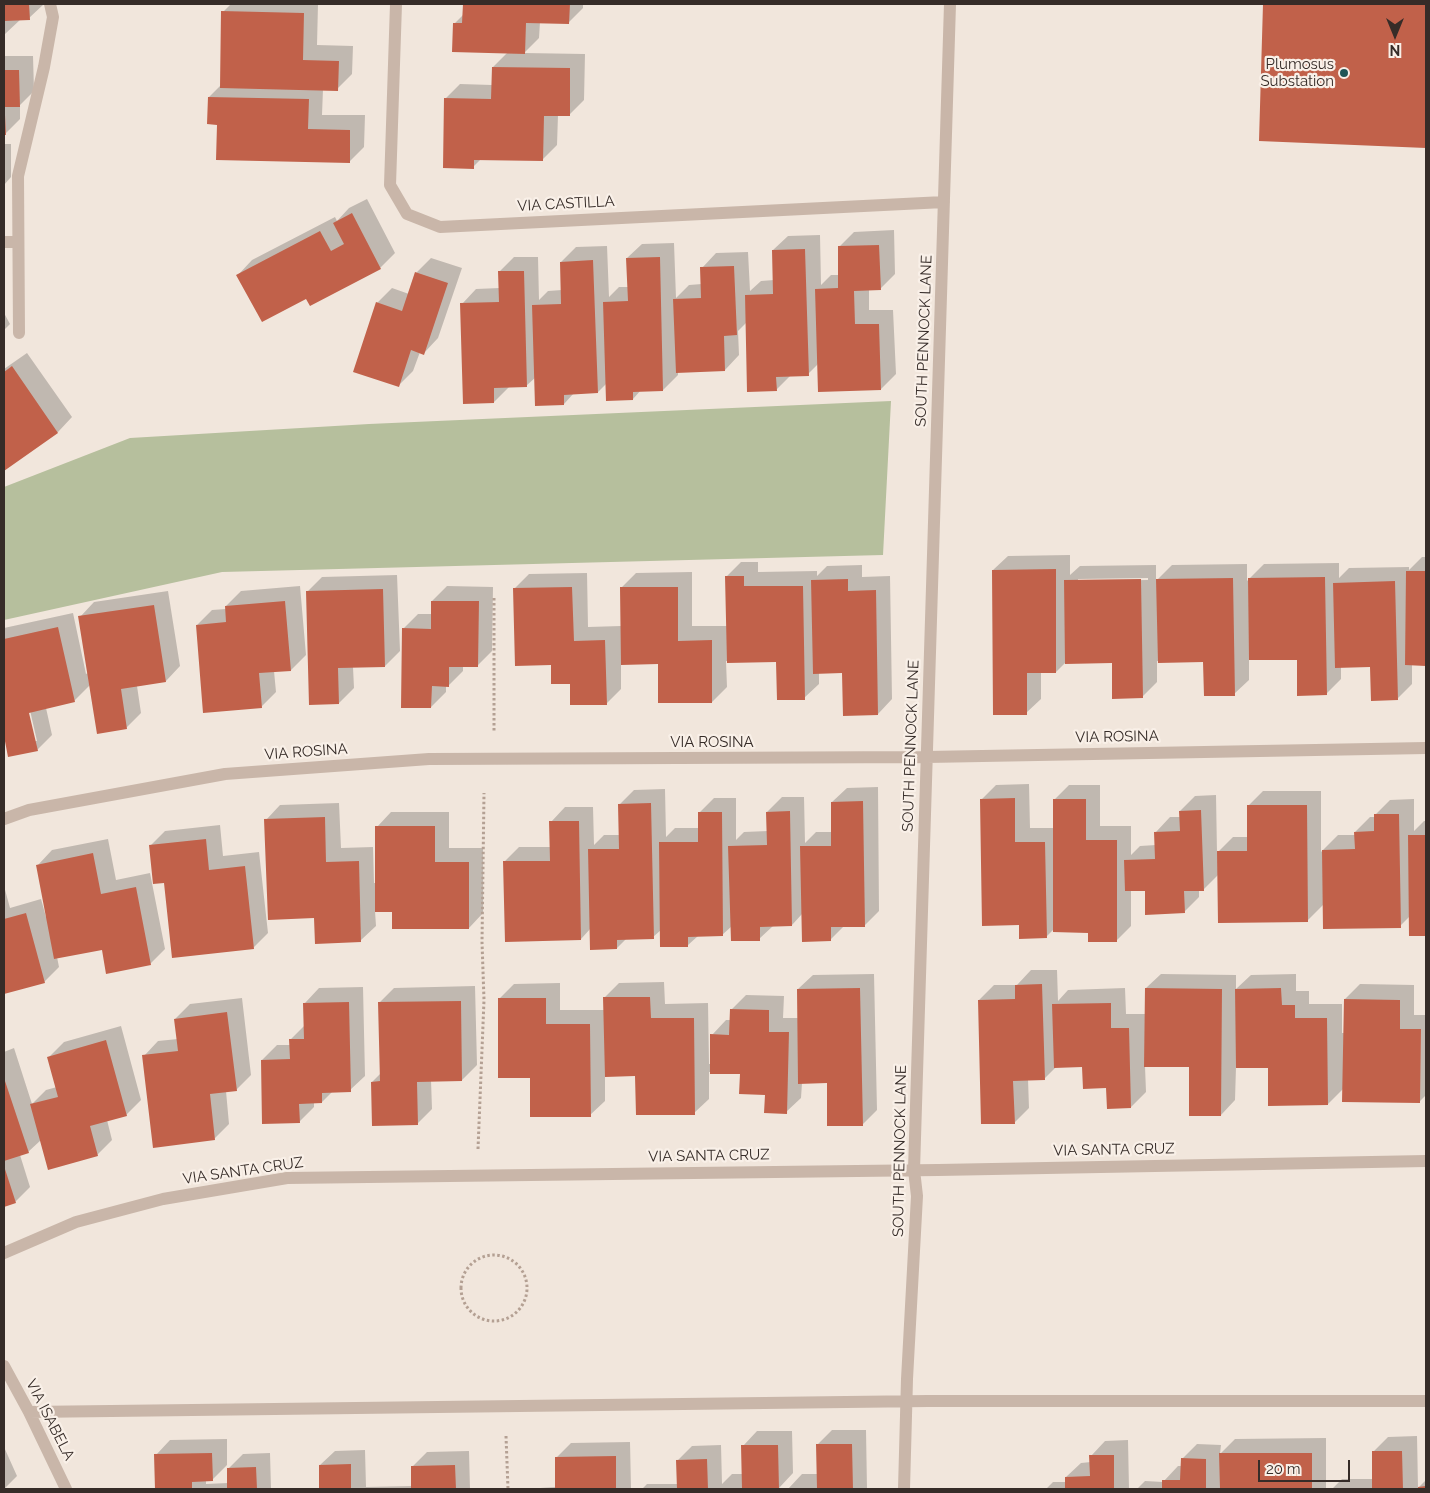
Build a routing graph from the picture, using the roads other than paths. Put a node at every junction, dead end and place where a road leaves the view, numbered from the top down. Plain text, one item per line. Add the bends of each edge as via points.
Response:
1 (50, 4) edge
2 (396, 4) edge
3 (950, 4) edge
4 (944, 202) junction
5 (4, 242) edge
6 (18, 242) junction
7 (19, 334) dead end
8 (1426, 748) edge
9 (927, 757) junction
10 (4, 819) edge
11 (1426, 1161) edge
12 (914, 1170) junction
13 (4, 1253) edge
14 (4, 1366) edge
15 (1426, 1400) edge
16 (906, 1402) junction
17 (29, 1412) junction
18 (66, 1489) edge
19 (904, 1489) edge

1 - 6 street via 53,17 44,67 18,176
2 - 4 street, VIA CASTILLA via 390,184 407,214 440,227
3 - 4 street, SOUTH PENNOCK LANE
4 - 9 street, SOUTH PENNOCK LANE
5 - 6 street
6 - 7 street
8 - 9 street, VIA ROSINA
9 - 10 street, VIA ROSINA via 429,759 225,774 30,810
9 - 12 street, SOUTH PENNOCK LANE
11 - 12 street, VIA SANTA CRUZ
12 - 13 street, VIA SANTA CRUZ via 287,1178 163,1199 76,1222
12 - 16 street, SOUTH PENNOCK LANE via 917,1196
14 - 17 street, VIA ISABELA
15 - 16 street
16 - 17 street
16 - 19 street, SOUTH PENNOCK LANE
17 - 18 street, VIA ISABELA

